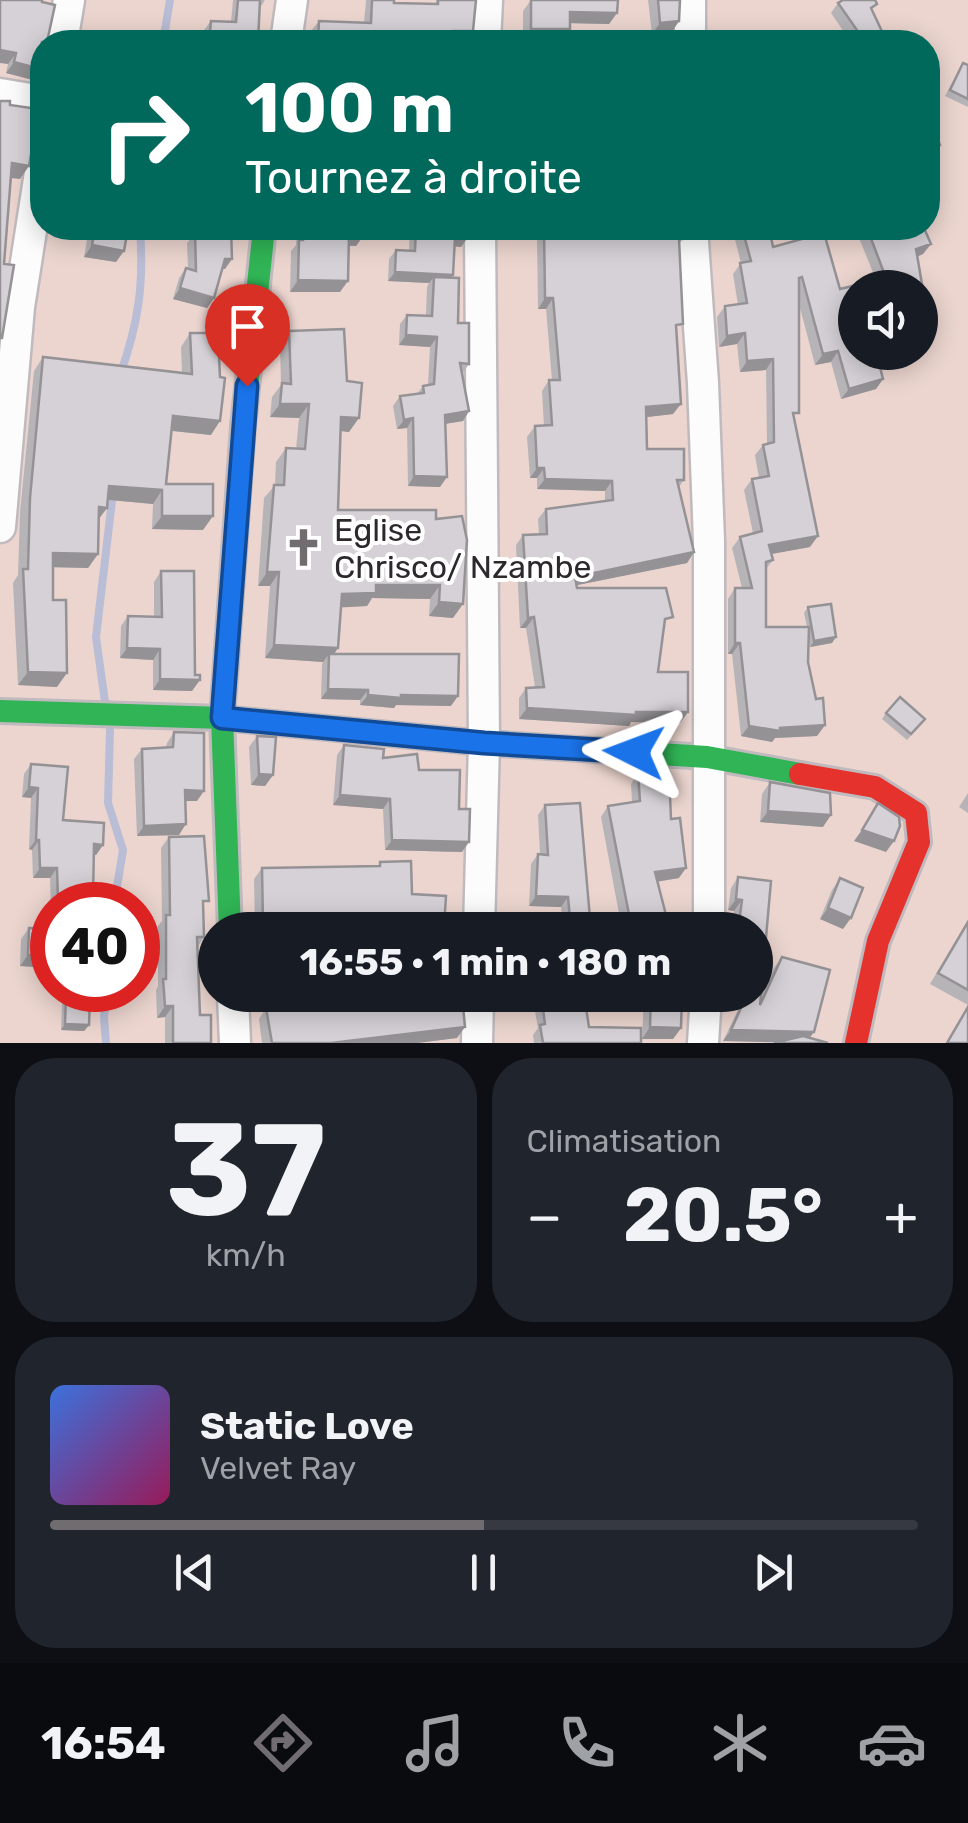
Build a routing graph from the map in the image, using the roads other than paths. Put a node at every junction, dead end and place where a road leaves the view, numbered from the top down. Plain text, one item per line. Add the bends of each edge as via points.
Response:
1 (69, 0) edge
2 (292, 0) edge
3 (487, 0) edge
4 (690, 0) edge
5 (64, 30) edge
6 (288, 30) edge
7 (486, 30) edge
8 (690, 30) edge
9 (0, 94) edge
10 (30, 99) edge
11 (30, 234) edge
12 (263, 240) edge
13 (480, 240) edge
14 (693, 240) edge
15 (0, 527) edge
16 (0, 711) edge
17 (222, 718) junction
18 (484, 743) junction
19 (707, 756) junction
20 (229, 912) edge
21 (479, 912) edge
22 (709, 912) edge
23 (234, 1012) edge
24 (478, 1012) edge
25 (705, 1012) edge
26 (235, 1043) edge
27 (477, 1043) edge
28 (703, 1043) edge
29 (856, 1043) edge

1 - 5 street
2 - 6 street
3 - 7 street
4 - 8 street
9 - 10 street
11 - 15 street
12 - 17 street
13 - 18 street
14 - 19 street via 709,542
16 - 17 street
17 - 18 street
17 - 20 street
18 - 19 street
18 - 21 street
19 - 22 street
19 - 29 street via 875,786 916,812 918,842 878,941
23 - 26 street
24 - 27 street
25 - 28 street

